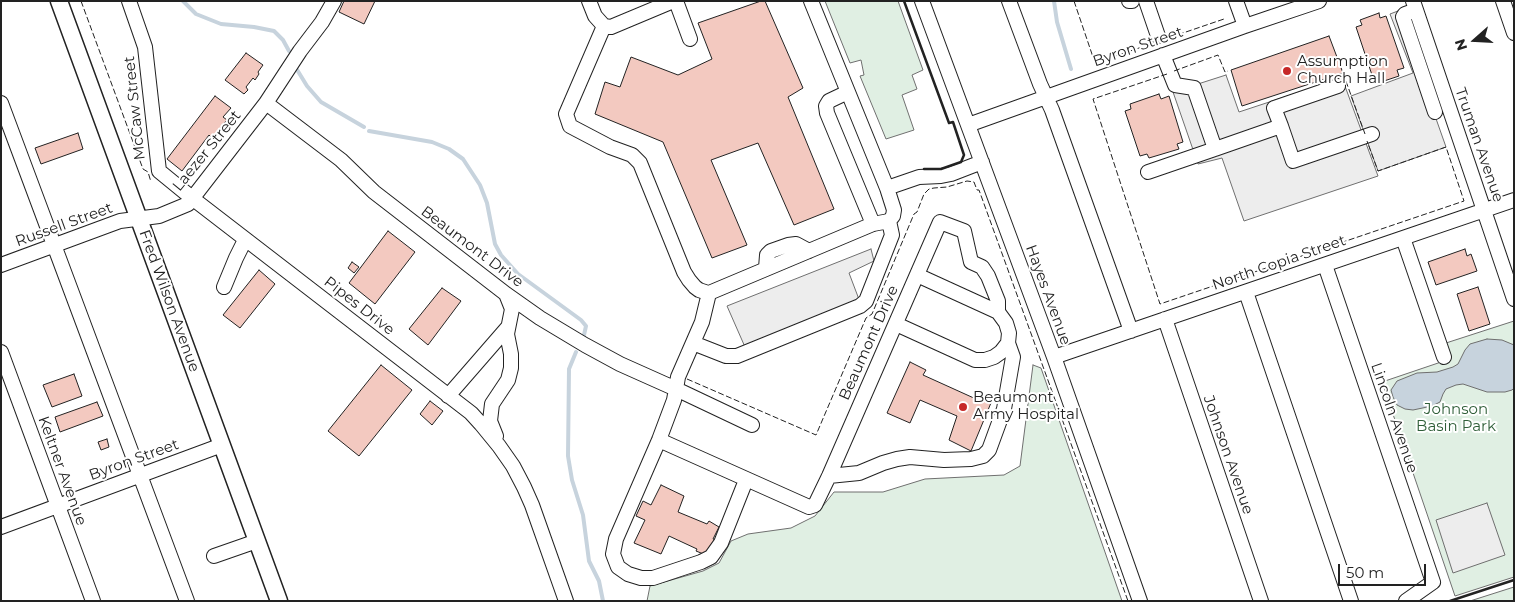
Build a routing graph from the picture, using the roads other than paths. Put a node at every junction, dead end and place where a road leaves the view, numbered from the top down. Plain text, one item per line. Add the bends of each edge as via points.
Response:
1 (59, 1) edge
2 (129, 1) edge
3 (334, 1) edge
4 (588, 1) edge
5 (674, 1) edge
6 (811, 1) edge
7 (922, 1) edge
8 (1009, 1) edge
9 (1146, 1) edge
10 (1236, 1) edge
11 (1319, 1) edge
12 (1503, 1) edge
13 (1414, 6) edge
14 (604, 26) junction
15 (1245, 26) junction
16 (1514, 33) edge
17 (1158, 36) dead end
18 (690, 39) dead end
19 (1163, 56) junction
20 (1338, 86) dead end
21 (848, 92) junction
22 (1046, 97) junction
23 (1, 103) edge
24 (266, 103) junction
25 (1449, 107) junction
26 (968, 125) junction
27 (1281, 126) junction
28 (1372, 134) dead end
29 (1215, 149) junction
30 (982, 162) junction
31 (1148, 172) dead end
32 (887, 188) junction
33 (192, 198) junction
34 (1514, 200) edge
35 (1484, 210) junction
36 (139, 218) junction
37 (889, 221) junction
38 (873, 224) junction
39 (1404, 238) junction
40 (245, 240) junction
41 (55, 245) junction
42 (1, 265) edge
43 (1325, 265) junction
44 (916, 275) junction
45 (224, 287) dead end
46 (1246, 292) junction
47 (708, 293) junction
48 (506, 294) junction
49 (1514, 299) edge
50 (998, 312) junction
51 (1165, 319) junction
52 (896, 324) junction
53 (508, 327) junction
54 (1131, 331) junction
55 (693, 343) junction
56 (1008, 343) junction
57 (1, 352) edge
58 (1054, 357) junction
59 (1444, 357) dead end
60 (676, 389) junction
61 (448, 396) junction
62 (752, 425) dead end
63 (658, 440) junction
64 (222, 445) junction
65 (499, 446) junction
66 (140, 476) junction
67 (829, 476) junction
68 (746, 480) junction
69 (58, 506) junction
70 (1, 527) edge
71 (257, 541) junction
72 (214, 556) dead end
73 (93, 601) edge
74 (187, 601) edge
75 (279, 601) edge
76 (566, 601) edge
77 (1140, 601) edge
78 (1261, 601) edge
79 (1351, 601) edge
80 (1406, 601) edge

1 - 36 main road, Fred Wilson Avenue
2 - 33 street, McCaw Street via 145,48 159,171
3 - 24 street, Laezer Street
4 - 14 street
5 - 14 street via 610,27
5 - 18 street
6 - 21 street
7 - 26 street, Hayes Avenue
8 - 22 street
9 - 17 street
10 - 15 street
11 - 15 street, Byron Street
12 - 16 street
13 - 25 street, Truman Avenue
13 - 25 street via 1403,17 1429,114
14 - 47 street via 566,114 570,126 632,155 640,163 684,272 695,287
15 - 19 street, Byron Street
19 - 22 street, Byron Street
19 - 29 street via 1174,85 1194,88
20 - 27 street via 1274,108
21 - 32 street
21 - 38 street via 829,101 827,113
22 - 26 street, Byron Street
22 - 54 street
23 - 41 street
24 - 33 street, Laezer Street
24 - 48 street, Beaumont Drive
25 - 35 street, Truman Avenue
26 - 30 street, Hayes Avenue
27 - 28 street via 1294,161
27 - 29 street
29 - 31 street
30 - 32 street via 951,174 919,177
30 - 58 street, Hayes Avenue
32 - 37 street via 894,210
33 - 36 street, Laezer Street via 188,204 159,216
33 - 40 street, Pipes Drive
34 - 35 street, North Copia Street
35 - 39 street, North Copia Street
35 - 49 street, Truman Avenue
36 - 41 street, Russell Street via 120,221
36 - 64 main road, Fred Wilson Avenue
37 - 38 street
37 - 55 street via 892,236 866,301 860,306 737,356 726,356
38 - 47 street
39 - 43 street, North Copia Street
39 - 59 street
40 - 45 street
40 - 61 street, Pipes Drive
41 - 42 street, Russell Street
41 - 66 street
43 - 46 street, North Copia Street
43 - 80 street, Lincoln Avenue via 1432,582
44 - 50 street
44 - 50 street, Beaumont Drive via 940,222 964,231 971,262 982,267 988,276 998,301
44 - 52 street, Beaumont Drive
46 - 51 street, North Copia Street
46 - 79 street
47 - 55 street via 702,322
48 - 53 street, Pipes Drive via 512,309
48 - 60 street, Beaumont Drive via 584,346
50 - 56 street via 1006,323
51 - 54 street, North Copia Street
51 - 78 street, Johnson Avenue
52 - 56 street via 975,360 994,357
52 - 67 street, Beaumont Drive
53 - 61 street
53 - 65 street, Pipes Drive via 506,334 512,368 492,404 490,421
54 - 58 street, North Copia Street
55 - 60 street
56 - 67 street via 1013,357 1004,409 989,450 983,456 944,460 910,457 859,473
57 - 69 street, Keltner Avenue
58 - 77 street, Hayes Avenue
60 - 62 street, Beaumont Drive
60 - 63 street
61 - 65 street, Pipes Drive via 471,414
63 - 68 street, Beaumont Drive
63 - 68 street via 616,540 613,554 618,567 628,574 653,578 711,557 721,543
64 - 66 street, Byron Street
64 - 71 main road, Fred Wilson Avenue
65 - 76 street, Pipes Drive via 532,505
66 - 69 street, Byron Street
66 - 74 street
67 - 68 street, Beaumont Drive via 815,505 809,507
69 - 70 street, Byron Street
69 - 73 street, Keltner Avenue
71 - 72 street
71 - 75 main road, Fred Wilson Avenue

